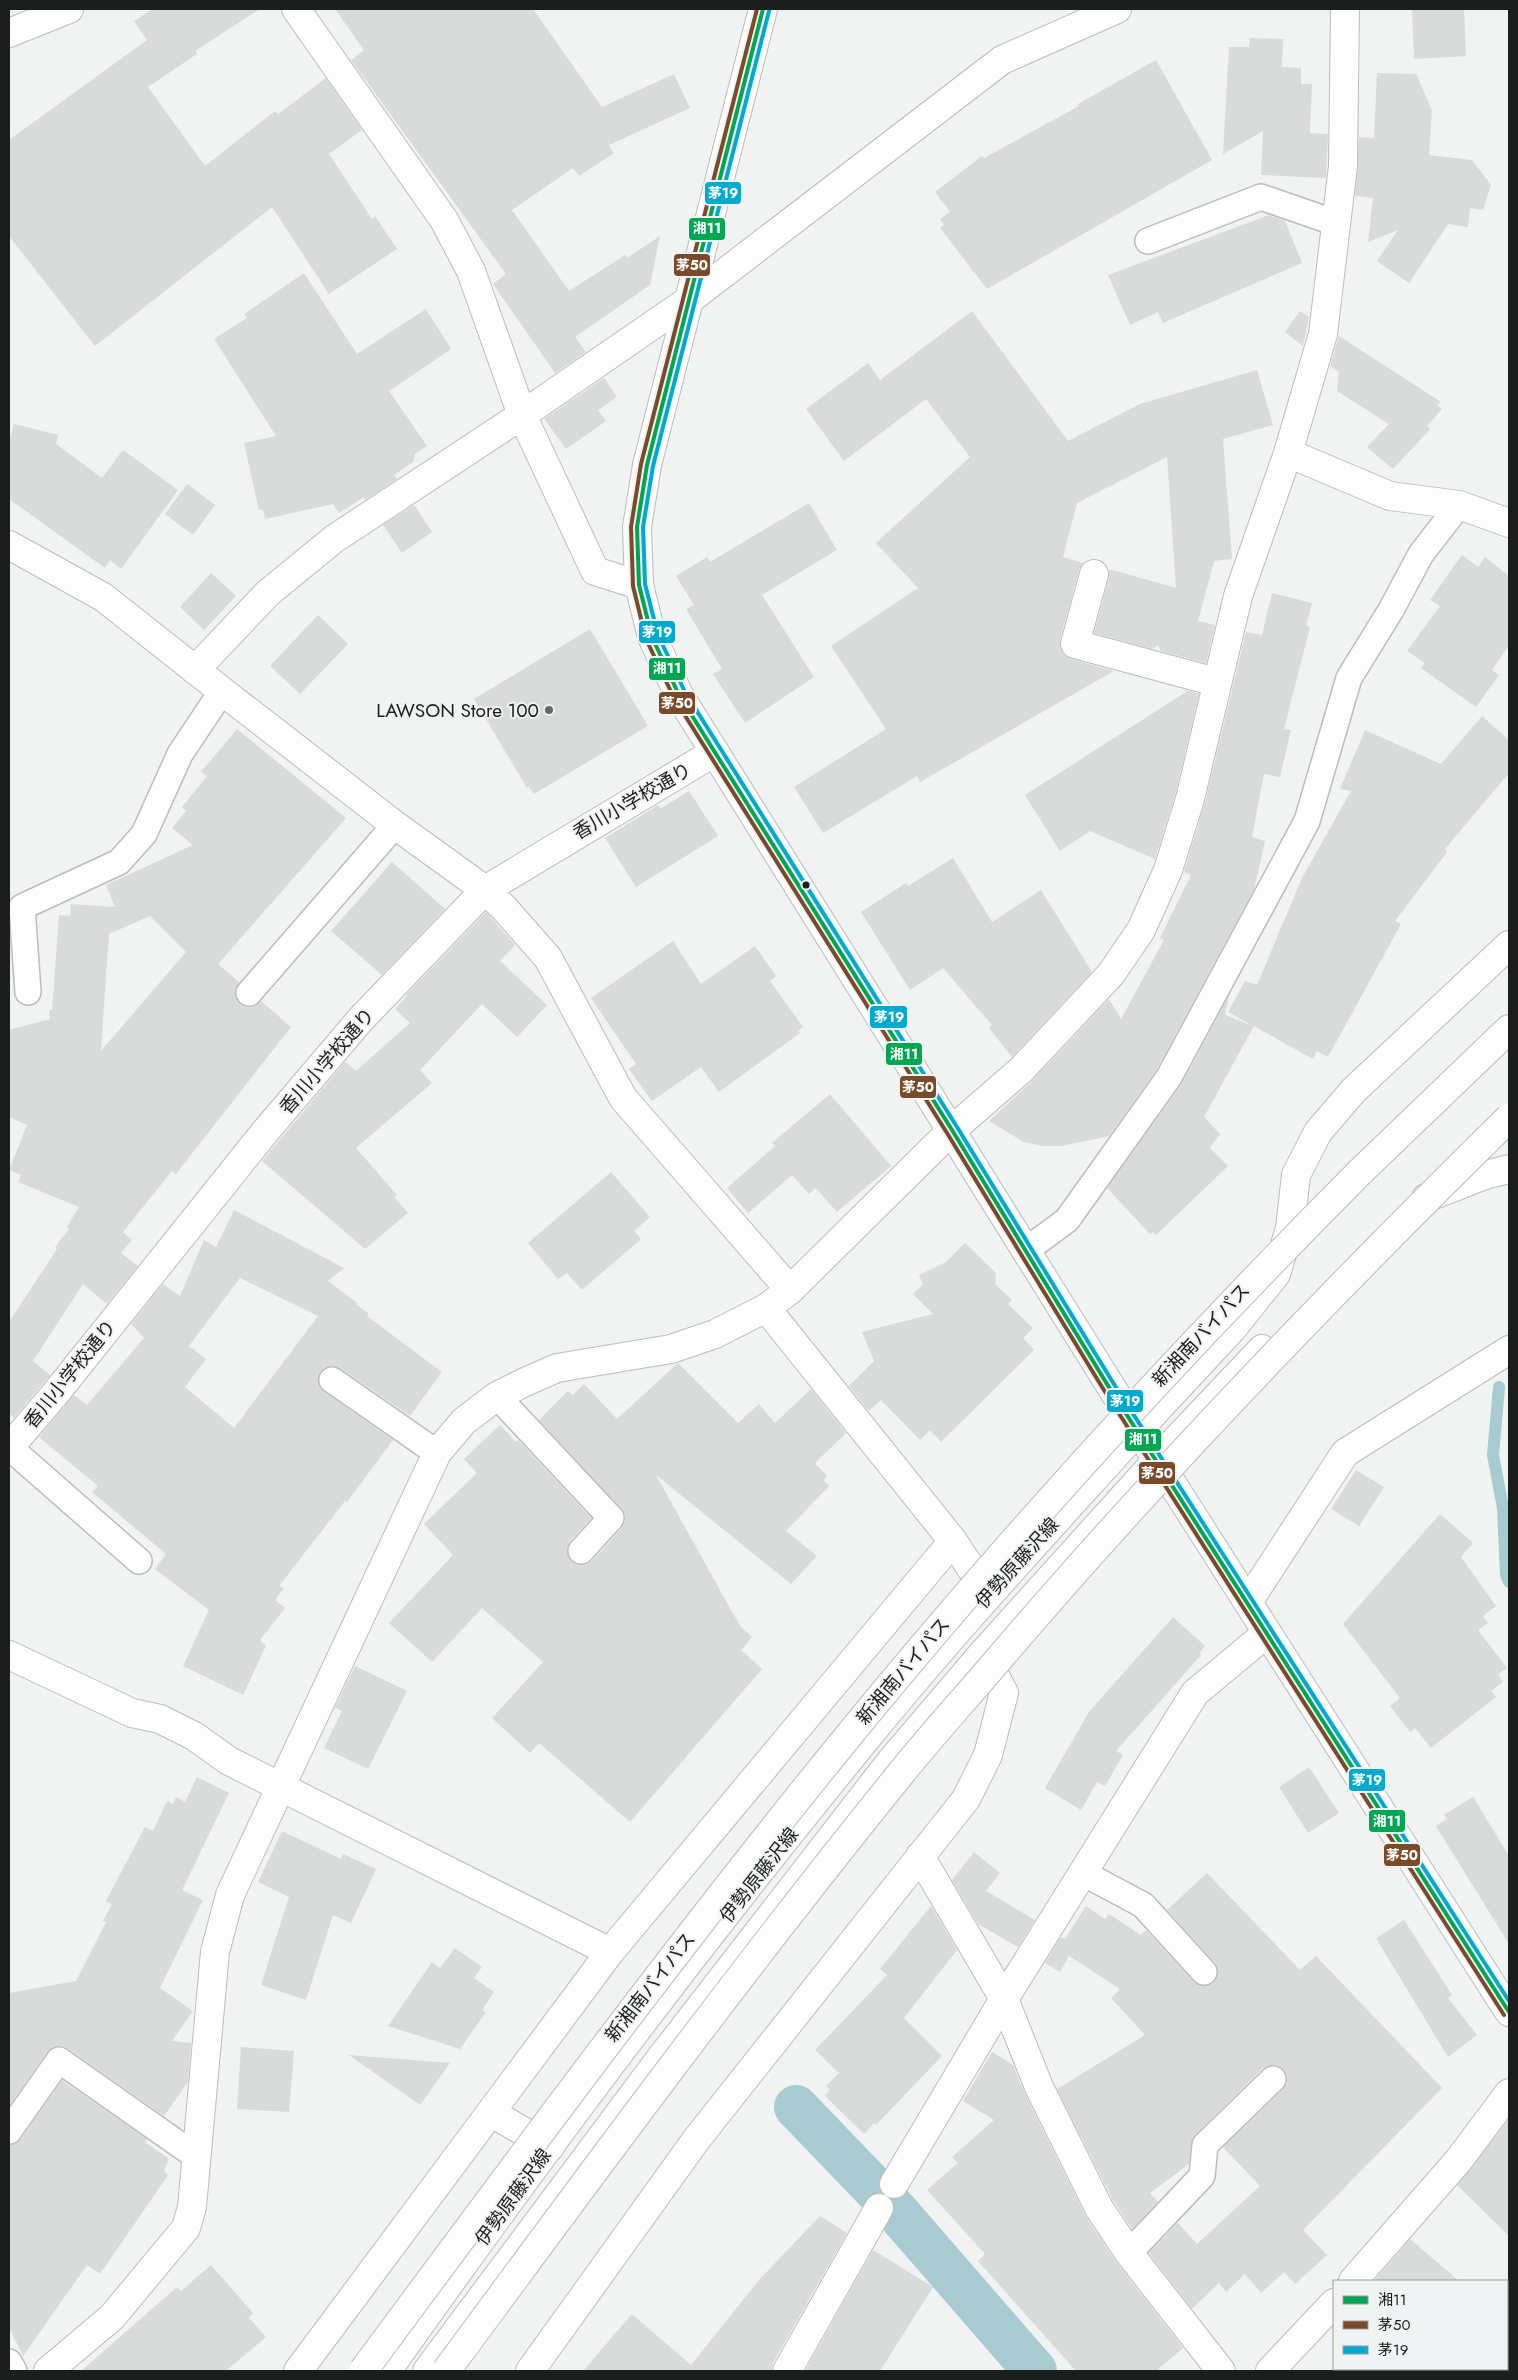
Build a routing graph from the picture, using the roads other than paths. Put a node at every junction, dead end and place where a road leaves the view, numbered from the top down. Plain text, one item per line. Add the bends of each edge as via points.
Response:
1 (69, 9) edge
2 (296, 9) edge
3 (763, 9) edge
4 (1117, 9) edge
5 (1345, 9) edge
6 (9, 33) edge
7 (1336, 223) junction
8 (1148, 241) dead end
9 (689, 300) junction
10 (522, 415) junction
11 (1288, 452) junction
12 (1459, 505) junction
13 (1509, 523) edge
14 (9, 545) edge
15 (1094, 574) dead end
16 (639, 585) junction
17 (195, 670) junction
18 (1216, 682) junction
19 (222, 691) junction
20 (715, 752) junction
21 (395, 825) junction
22 (485, 890) junction
23 (1509, 945) edge
24 (28, 992) dead end
25 (249, 993) dead end
26 (1509, 1028) edge
27 (1509, 1118) edge
28 (952, 1130) junction
29 (1509, 1169) edge
30 (1025, 1252) junction
31 (790, 1290) junction
32 (766, 1308) junction
33 (1509, 1350) edge
34 (332, 1380) dead end
35 (497, 1396) junction
36 (1138, 1430) junction
37 (9, 1447) edge
38 (437, 1453) junction
39 (1156, 1460) junction
40 (953, 1541) junction
41 (581, 1551) dead end
42 (139, 1561) dead end
43 (988, 1594) junction
44 (1248, 1602) junction
45 (1267, 1633) junction
46 (983, 1653) junction
47 (9, 1655) edge
48 (280, 1786) junction
49 (920, 1856) junction
50 (1083, 1873) junction
51 (610, 1952) junction
52 (1204, 1972) dead end
53 (1004, 1999) junction
54 (1509, 2012) edge
55 (1273, 2080) dead end
56 (1509, 2093) edge
57 (492, 2113) junction
58 (9, 2131) edge
59 (550, 2147) junction
60 (197, 2157) junction
61 (894, 2184) dead end
62 (879, 2208) dead end
63 (1129, 2253) junction
64 (1354, 2280) edge
65 (1333, 2303) edge
66 (9, 2362) edge
67 (14, 2371) edge
68 (48, 2371) edge
69 (298, 2371) edge
70 (363, 2371) edge
71 (387, 2371) edge
72 (427, 2371) edge
73 (446, 2371) edge
74 (530, 2371) edge
75 (787, 2371) edge
76 (1221, 2371) edge
77 (1270, 2371) edge

1 - 6 main road
2 - 10 main road via 444,220 471,271
3 - 9 main road
4 - 9 main road via 1002,60
5 - 7 main road via 1343,166
7 - 8 lane via 1261,197
7 - 11 main road via 1323,334
9 - 10 main road
9 - 16 main road via 647,465 637,526
10 - 16 main road via 595,571
10 - 17 main road via 334,539 268,594
11 - 12 main road via 1390,496
11 - 18 main road via 1238,596
12 - 13 main road
12 - 30 lane via 1421,554 1349,678 1307,822 1169,1077 1067,1220
14 - 17 main road via 103,597
15 - 18 main road via 1075,644
16 - 20 main road via 652,637 679,694
17 - 19 main road
18 - 28 main road via 1190,799 1168,870 1141,930 1111,974 1022,1069
19 - 21 main road
19 - 24 lane via 180,754 144,834 119,862 22,906
20 - 22 main road, 香川小学校通り
20 - 28 main road
21 - 22 main road
21 - 25 lane
22 - 31 main road via 548,958 623,1098
22 - 37 main road, 香川小学校通り via 342,1042 264,1133
23 - 36 main road, 伊勢原藤沢線 via 1354,1090 1318,1132 1296,1175 1290,1228 1276,1274 1232,1329
26 - 70 main road, 新湘南バイパス, bridge via 1360,1172 1134,1406 854,1728 617,2028
27 - 73 main road, bridge via 1297,1330 1181,1453 1040,1610 904,1770 672,2065
28 - 30 main road
28 - 31 main road
29 - 39 main road, 伊勢原藤沢線 via 1423,1199 1366,1244
30 - 36 main road
31 - 32 main road
32 - 35 main road via 715,1334 671,1349 557,1368
32 - 40 main road
33 - 44 main road via 1345,1453
34 - 38 lane
35 - 38 main road via 464,1421
35 - 41 lane via 611,1518
36 - 39 main road
36 - 43 main road, 伊勢原藤沢線
37 - 42 lane
38 - 48 main road
39 - 44 main road
39 - 46 main road, 伊勢原藤沢線
40 - 43 main road
40 - 51 main road
43 - 59 main road, 伊勢原藤沢線 via 859,1747 631,2038
44 - 45 main road
45 - 50 main road via 1195,1693
45 - 54 main road
46 - 49 main road via 1004,1693 988,1755 966,1799
46 - 72 main road, 伊勢原藤沢線 via 891,1761 684,2027
47 - 48 main road via 132,1713 160,1718 194,1736 229,1761
48 - 51 main road
48 - 60 main road via 230,1895 215,1952
49 - 53 main road
49 - 74 main road via 696,2140
50 - 52 lane via 1143,1905
50 - 53 main road
51 - 57 main road
53 - 61 main road
53 - 63 main road via 1038,2087 1099,2208
55 - 63 lane via 1205,2145 1202,2176
56 - 64 main road via 1458,2161
57 - 59 main road
57 - 69 main road
58 - 60 lane via 59,2060
59 - 71 main road, 伊勢原藤沢線
60 - 68 main road via 192,2207 186,2228 112,2317
62 - 75 main road
63 - 76 main road
65 - 77 main road
66 - 67 lane

